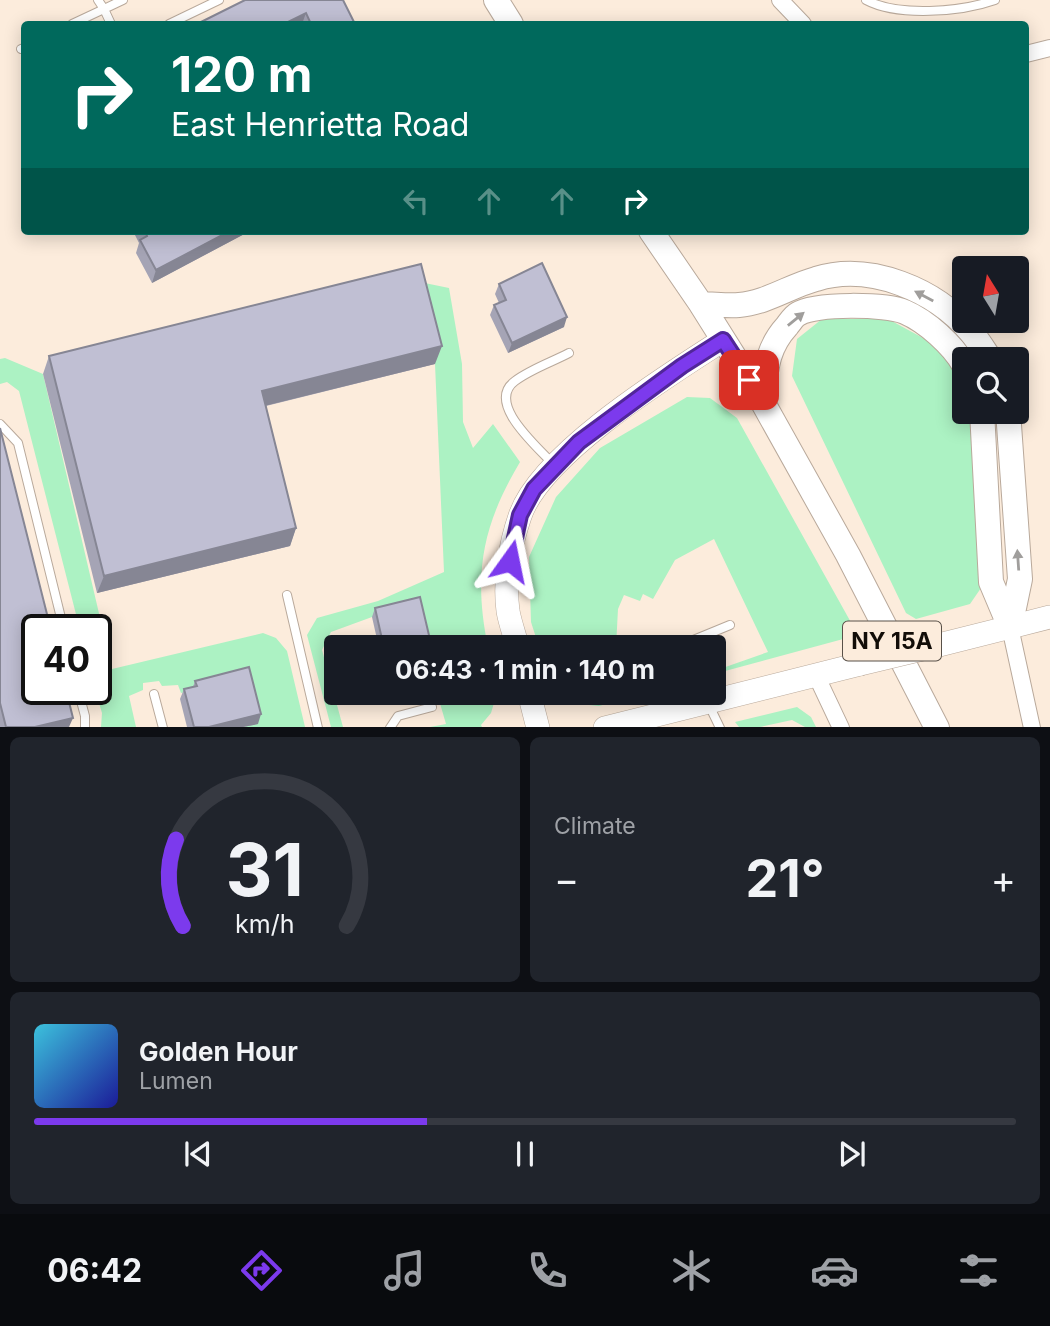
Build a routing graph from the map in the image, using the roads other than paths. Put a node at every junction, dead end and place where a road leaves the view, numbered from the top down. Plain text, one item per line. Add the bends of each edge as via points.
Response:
1 (98, 0) edge
2 (122, 0) edge
3 (219, 0) edge
4 (496, 0) edge
5 (780, 0) edge
6 (866, 0) edge
7 (995, 0) edge
8 (104, 9) junction
9 (78, 21) edge
10 (110, 21) edge
11 (175, 21) edge
12 (509, 21) edge
13 (800, 21) edge
14 (1050, 48) edge
15 (1029, 53) edge
16 (654, 235) edge
17 (701, 304) junction
18 (723, 340) junction
19 (982, 347) edge
20 (952, 348) edge
21 (569, 353) dead end
22 (762, 401) junction
23 (0, 424) edge
24 (984, 424) edge
25 (1009, 424) edge
26 (555, 467) junction
27 (287, 595) dead end
28 (60, 614) edge
29 (1050, 617) edge
30 (730, 625) dead end
31 (1010, 627) junction
32 (514, 635) edge
33 (706, 635) edge
34 (816, 675) junction
35 (154, 694) dead end
36 (726, 699) edge
37 (82, 705) edge
38 (532, 705) edge
39 (702, 705) edge
40 (709, 705) edge
41 (432, 707) dead end
42 (660, 712) edge
43 (85, 727) edge
44 (163, 727) edge
45 (318, 727) edge
46 (390, 727) edge
47 (538, 727) edge
48 (605, 727) edge
49 (720, 727) edge
50 (841, 727) edge
51 (937, 727) edge
52 (1032, 727) edge

1 - 8 lane
2 - 8 lane
3 - 11 lane
4 - 12 main road
5 - 13 street
6 - 7 lane via 902,10 946,10
8 - 9 lane
8 - 10 lane
14 - 15 street
16 - 17 main road, NY 15A
17 - 18 main road, NY 15A
19 -> 17 main road via 941,305 896,281 846,273 740,305
18 - 22 main road, NY 15A
18 - 26 street via 579,442
22 -> 20 main road via 768,355 798,313 829,305 904,311
21 - 26 lane via 513,382 505,395 506,407 517,425
22 - 51 main road, NY 15A
23 - 28 lane via 18,443
24 - 31 main road via 991,582
31 -> 25 main road via 1020,579
26 - 32 street via 534,489 520,515 507,577
27 - 45 lane
29 - 31 street
30 - 33 lane
31 - 34 street, bridge
31 - 52 street
34 - 36 street
34 - 50 street
35 - 44 lane
37 - 43 lane
38 - 47 street
39 - 42 street
40 - 49 lane
41 - 46 lane via 398,716
42 - 48 street

